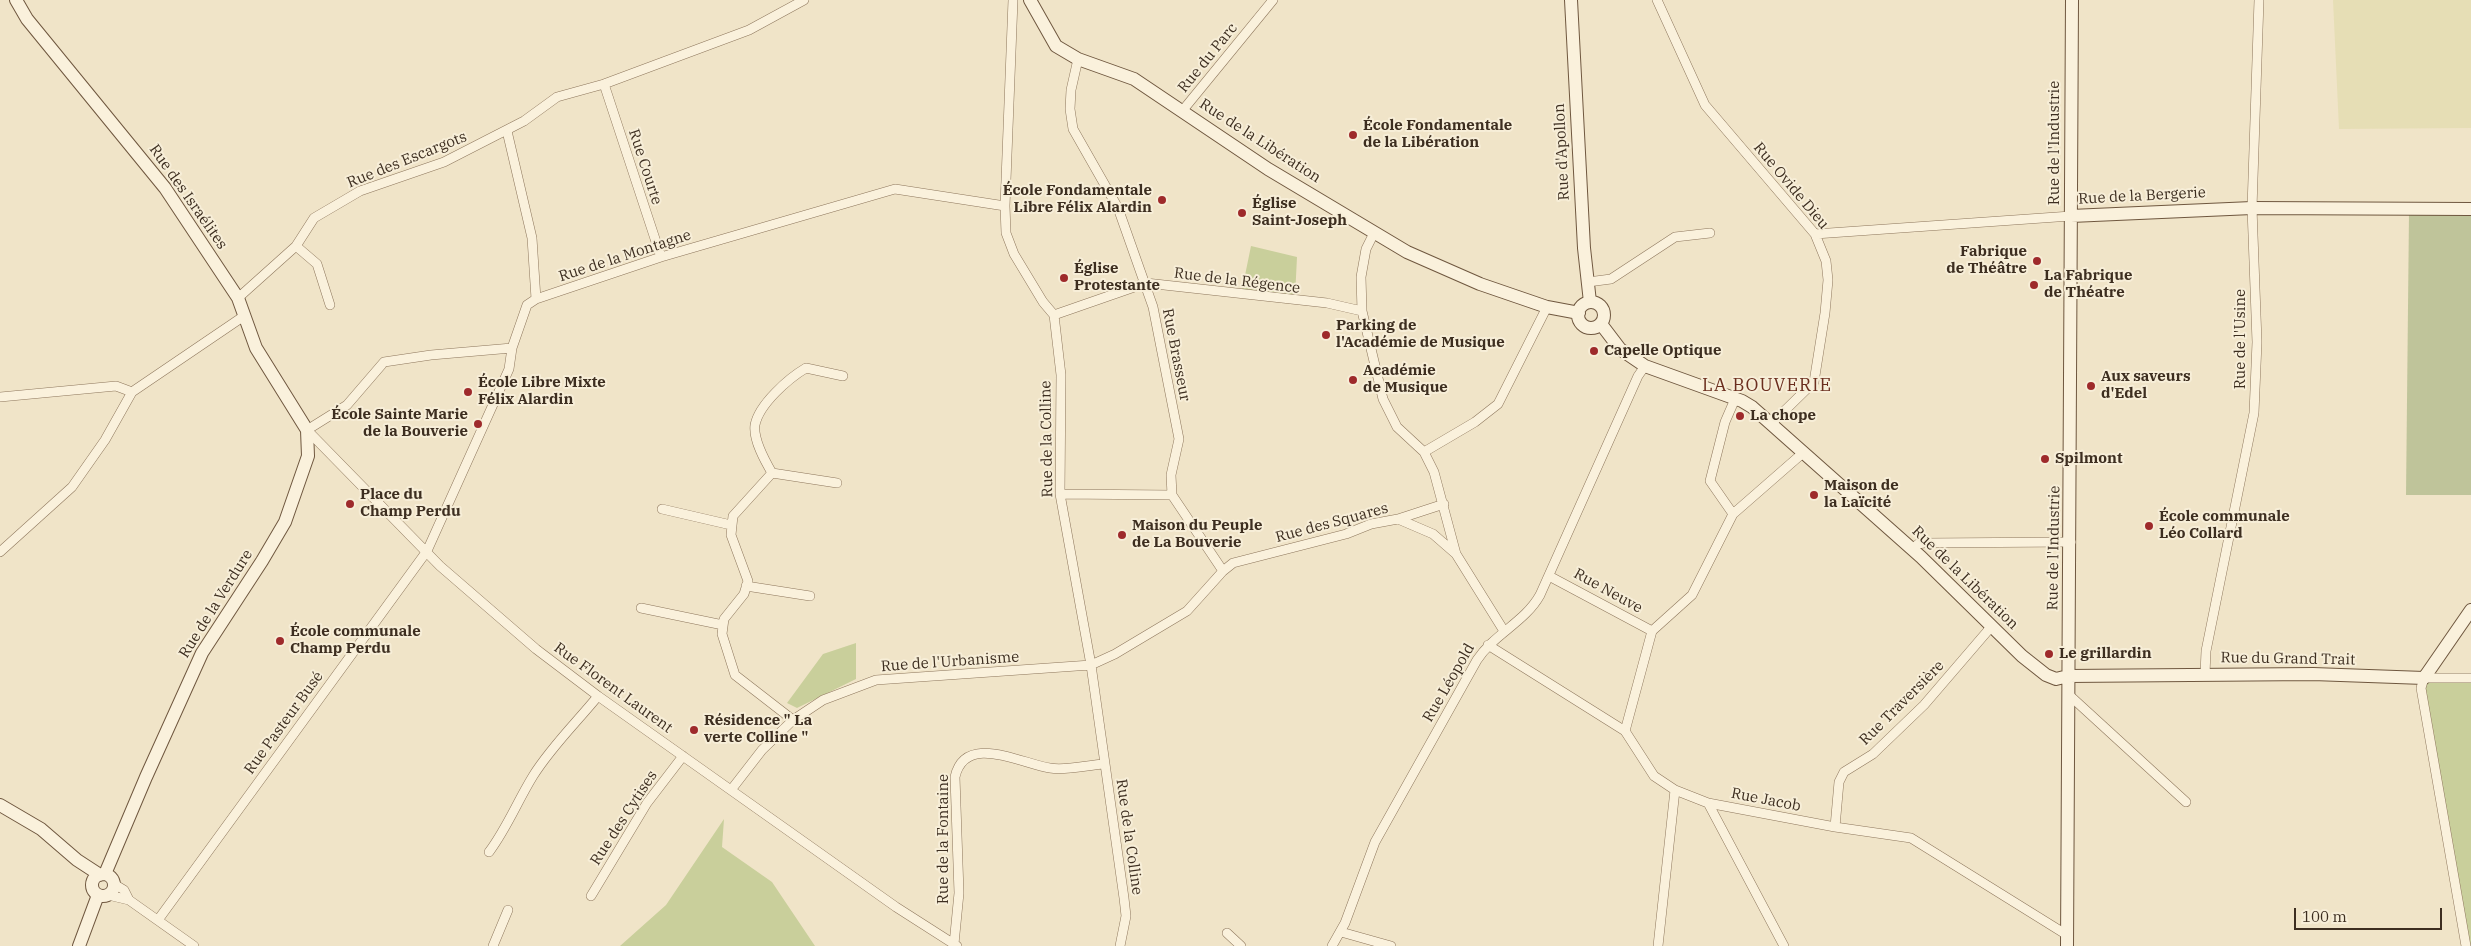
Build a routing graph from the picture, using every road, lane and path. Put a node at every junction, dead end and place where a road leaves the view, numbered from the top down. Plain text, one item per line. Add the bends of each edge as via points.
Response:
1 (16, 0) edge
2 (804, 0) edge
3 (1013, 0) edge
4 (1030, 0) edge
5 (1273, 0) edge
6 (1571, 0) edge
7 (1657, 0) edge
8 (2072, 0) edge
9 (2259, 0) edge
10 (1078, 59) junction
11 (604, 84) junction
12 (1183, 110) junction
13 (507, 131) junction
14 (1005, 206) junction
15 (2252, 208) junction
16 (2471, 209) edge
17 (2071, 216) junction
18 (1374, 233) junction
19 (1710, 233) dead end
20 (1815, 234) junction
21 (296, 246) junction
22 (661, 257) junction
23 (1588, 282) junction
24 (1146, 283) junction
25 (238, 298) junction
26 (536, 299) junction
27 (1590, 302) junction
28 (330, 305) dead end
29 (1547, 307) junction
30 (1362, 311) junction
31 (1579, 313) junction
32 (1054, 315) junction
33 (244, 316) junction
34 (1601, 324) junction
35 (512, 348) junction
36 (1645, 366) junction
37 (843, 376) dead end
38 (132, 392) junction
39 (0, 398) edge
40 (1735, 398) junction
41 (1772, 423) junction
42 (307, 430) junction
43 (1424, 452) junction
44 (1804, 452) junction
45 (772, 473) junction
46 (837, 483) dead end
47 (1060, 494) junction
48 (1172, 495) junction
49 (1444, 504) junction
50 (662, 509) dead end
51 (1733, 514) junction
52 (1398, 519) junction
53 (731, 525) junction
54 (2070, 542) junction
55 (1912, 549) junction
56 (427, 551) junction
57 (0, 552) edge
58 (1456, 554) junction
59 (1223, 571) junction
60 (1549, 576) junction
61 (746, 586) junction
62 (810, 596) dead end
63 (641, 608) dead end
64 (2471, 610) edge
65 (723, 625) junction
66 (1991, 627) junction
67 (1504, 631) junction
68 (1652, 631) junction
69 (1488, 645) junction
70 (1091, 665) junction
71 (2205, 674) junction
72 (2068, 676) junction
73 (2424, 678) junction
74 (2471, 678) edge
75 (2068, 694) junction
76 (598, 696) junction
77 (793, 720) junction
78 (1625, 730) junction
79 (683, 756) junction
80 (1104, 764) junction
81 (731, 790) junction
82 (1674, 790) junction
83 (2186, 802) dead end
84 (1708, 803) junction
85 (0, 805) edge
86 (1835, 827) junction
87 (489, 852) dead end
88 (99, 877) junction
89 (106, 892) junction
90 (591, 896) dead end
91 (508, 910) dead end
92 (158, 920) junction
93 (917, 920) joint
94 (1341, 932) junction
95 (1228, 933) dead end
96 (2067, 940) edge
97 (956, 945) edge
98 (79, 946) edge
99 (194, 946) edge
100 (493, 946) edge
101 (1120, 946) edge
102 (1241, 946) edge
103 (1332, 946) edge
104 (1391, 946) edge
105 (1658, 946) edge
106 (1784, 946) edge
107 (2466, 946) edge

1 - 25 street, Rue des Israélites via 27,19 165,188
2 - 11 street, Rue des Escargots via 749,30
3 - 14 street
4 - 10 street, Rue de la Libération via 1056,46
5 - 12 street, Rue du Parc
6 - 23 street, Rue d'Apollon
7 - 20 street, Rue Ovide Dieu via 1705,105
8 - 17 street, Rue de l'Industrie
9 - 15 street, Rue de l'Usine
10 - 12 street, Rue de la Libération via 1134,79
10 - 24 street, Rue Brasseur via 1071,90 1073,130 1118,208
11 - 13 street, Rue des Escargots via 557,97
11 - 22 street, Rue Courte
12 - 18 street, Rue de la Libération via 1245,154
13 - 21 street, Rue des Escargots via 444,162 360,190 314,218
13 - 26 street via 532,238
14 - 22 street, Rue de la Montagne via 895,189
14 - 32 street via 1006,233 1014,254
15 - 16 street, Rue de la Bergerie
15 - 17 street, Rue de la Bergerie
15 - 71 street, Rue de l'Usine via 2257,342 2254,413 2206,651
17 - 20 street, Rue de la Bergerie
17 - 54 street, Rue de l'Industrie
18 - 29 street, Rue de la Libération via 1440,268
18 - 30 street via 1366,249 1361,278
19 - 23 street via 1674,237 1611,279
20 - 41 street, Rue Ovide Dieu via 1826,261 1828,280 1814,382
21 - 25 street, Rue des Escargots
21 - 28 street via 317,264
22 - 26 street, Rue de la Montagne
23 - 27 street, Rue d'Apollon
24 - 30 street, Rue de la Régence via 1327,303
24 - 32 street, Rue de la Régence
24 - 48 street, Rue Brasseur via 1179,439 1171,475
25 - 33 street, Rue des Israélites
26 - 35 street via 526,305
27 - 31 street via 1583,305
27 - 34 street via 1603,309
29 - 31 street, Rue de la Libération
29 - 43 street via 1498,404 1475,422
30 - 43 street via 1383,399 1397,427
31 - 34 street via 1579,320 1585,326 1593,328
32 - 47 street, Rue de la Colline via 1060,375
33 - 38 street
33 - 42 street, Rue des Israélites via 256,348
34 - 36 street, Rue de la Libération via 1620,349
35 - 42 street via 384,362 347,405
35 - 56 street, Rue Pasteur Busé via 510,369
36 - 40 street, Rue de la Libération
36 - 60 street, Rue Léopold
37 - 45 street via 806,368 790,377 765,405 755,425 756,438
38 - 39 street via 116,386
38 - 57 street via 105,440 72,487
40 - 41 street, Rue de la Libération
40 - 51 street via 1725,422 1710,480
41 - 44 street, Rue de la Libération
42 - 56 street
42 - 88 street, Rue de la Verdure via 308,456 285,522 202,653
43 - 49 street
44 - 51 street
44 - 55 street, Rue de la Libération
45 - 46 street
45 - 53 street via 733,516
47 - 48 street
47 - 70 street, Rue de la Colline
48 - 59 street
49 - 52 street
49 - 58 street
50 - 53 street
51 - 68 street via 1692,595
52 - 58 street, Rue des Squares via 1433,534
52 - 59 street, Rue des Squares via 1233,563
53 - 61 street via 731,535 748,581
54 - 55 street via 1924,543
54 - 72 street, Rue de l'Industrie
55 - 66 street, Rue de la Libération
56 - 76 street, Rue Florent Laurent via 536,648
56 - 92 street, Rue Pasteur Busé
58 - 67 street, Rue des Squares
59 - 70 street, Rue des Squares via 1187,611
60 - 67 street, Rue Léopold via 1531,609
60 - 68 street, Rue Neuve
61 - 62 street
61 - 65 street via 744,594 724,618
63 - 65 street
64 - 73 street
65 - 77 street via 722,634 734,675
66 - 72 street, Rue de la Libération via 2046,675 2056,679
66 - 86 street, Rue Traversière via 1924,705 1873,754 1844,772 1839,782
67 - 69 street, Rue Léopold
68 - 78 street
69 - 78 street, Rue Jacob
69 - 94 street, Rue Léopold via 1375,842
70 - 77 street, Rue de l'Urbanisme via 876,680 823,700
70 - 80 street, Rue de la Colline
71 - 72 street, Rue du Grand Trait
71 - 73 street, Rue du Grand Trait
72 - 75 street, Rue de l'Industrie
73 - 74 street
73 - 107 street via 2421,697
75 - 83 street
75 - 96 street, Rue de l'Industrie
76 - 79 street, Rue Florent Laurent
76 - 87 street via 548,755
77 - 81 street, Rue de l'Urbanisme via 762,750
78 - 82 street, Rue Jacob via 1654,776
79 - 81 street, Rue Florent Laurent
79 - 90 street, Rue des Cytises via 646,803
80 - 97 street, Rue de la Fontaine via 1051,768 988,753 965,758 960,763 955,777 959,892
80 - 101 street, Rue de la Colline via 1126,916
81 - 93 street, Rue Florent Laurent
82 - 84 street, Rue Jacob
82 - 105 street
84 - 86 street, Rue Jacob
84 - 106 street
85 - 88 street via 41,829
86 - 96 street, Rue Jacob via 1910,838
88 - 89 street via 111,878
88 - 89 street via 93,890
89 - 92 street via 124,890 129,900
89 - 98 street
91 - 100 street
92 - 99 street
93 - 97 street, Rue de la Fontaine
94 - 103 street, Rue Léopold
94 - 104 street
95 - 102 street

